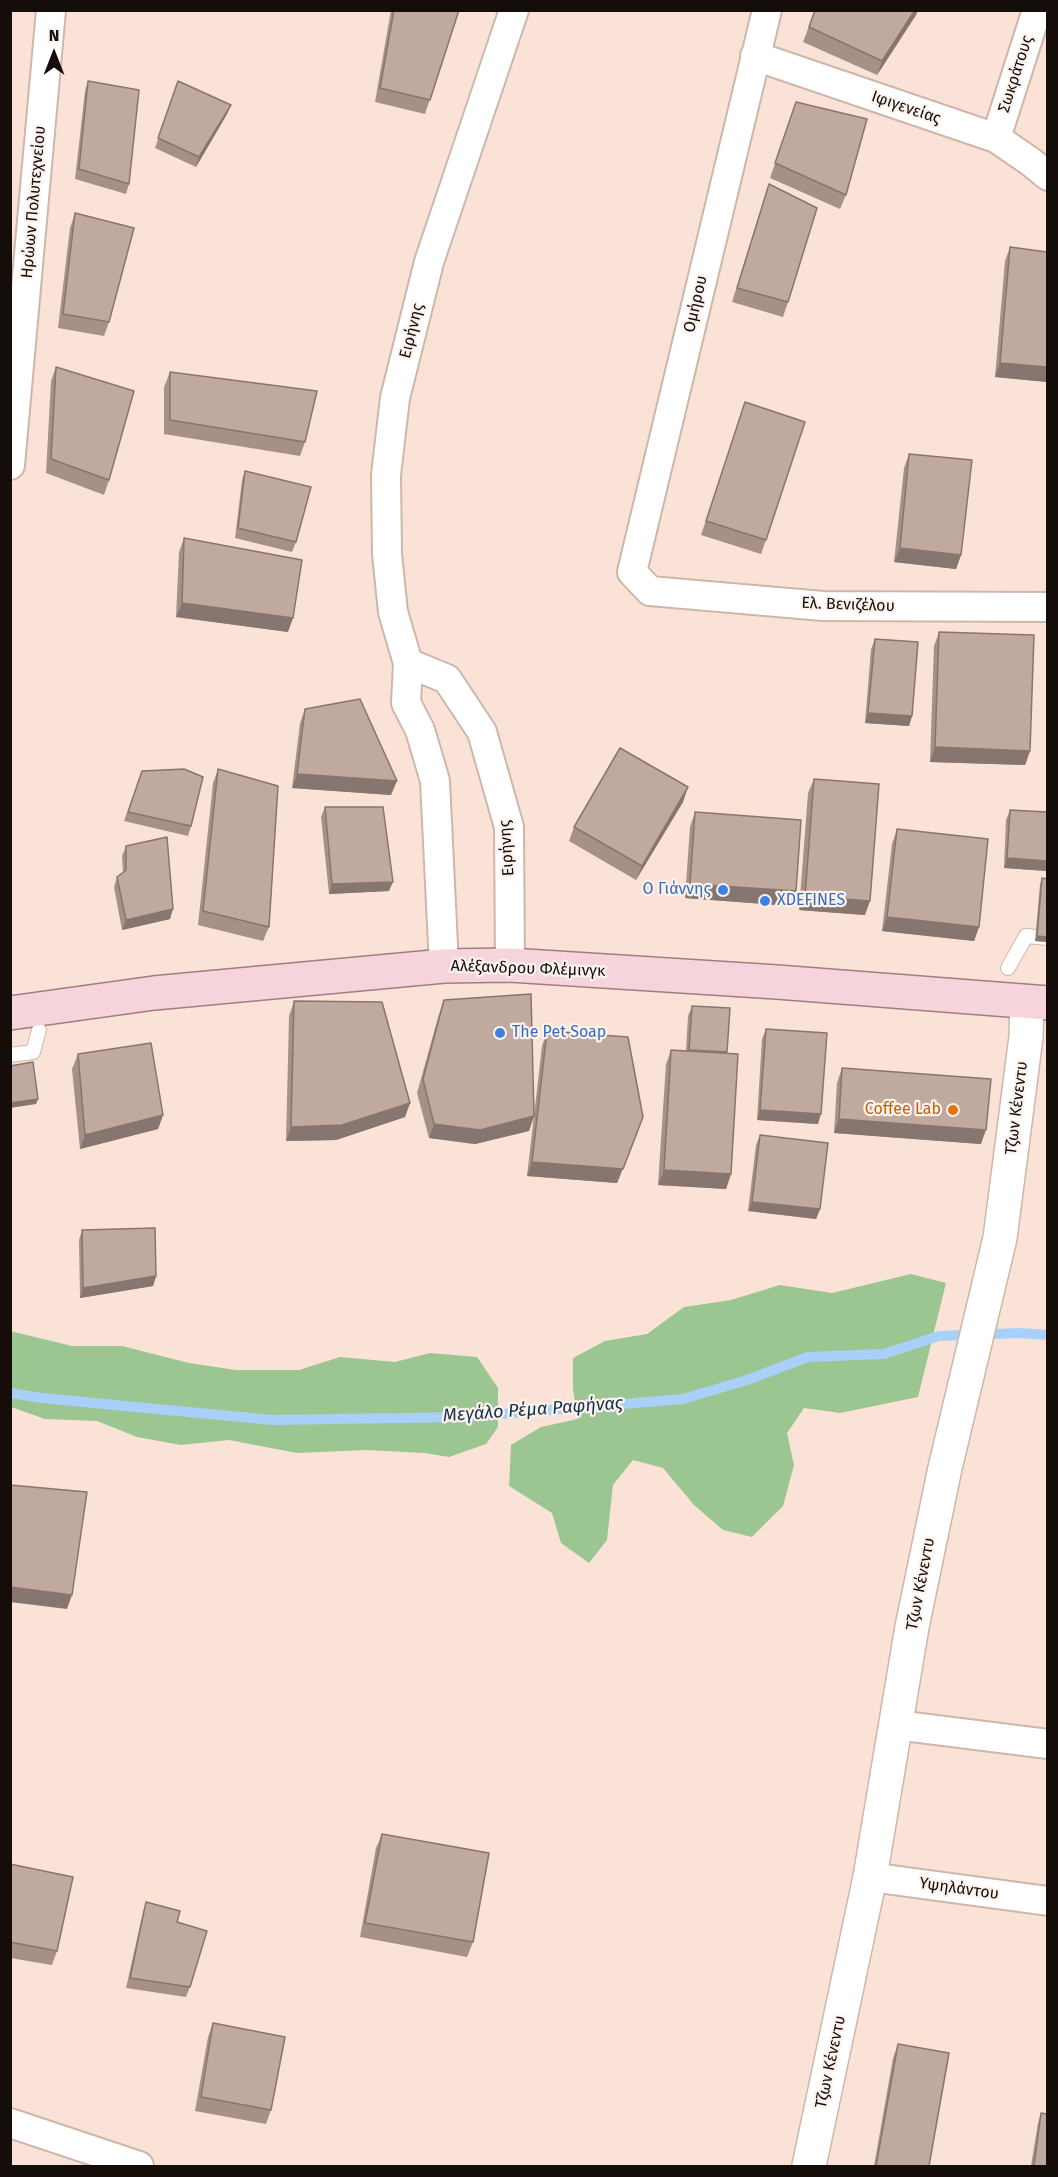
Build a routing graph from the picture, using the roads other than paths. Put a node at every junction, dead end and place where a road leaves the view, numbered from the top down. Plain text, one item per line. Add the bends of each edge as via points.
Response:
1 (51, 10) edge
2 (514, 10) edge
3 (767, 10) edge
4 (1036, 10) edge
5 (755, 56) junction
6 (996, 138) junction
7 (1047, 176) edge
8 (10, 465) edge
9 (650, 591) joint
10 (1047, 607) edge
11 (408, 663) junction
12 (1047, 938) edge
13 (510, 965) junction
14 (444, 966) junction
15 (1008, 968) dead end
16 (1037, 1002) edge
17 (10, 1013) edge
18 (39, 1030) dead end
19 (10, 1055) edge
20 (896, 1725) junction
21 (1047, 1744) edge
22 (870, 1877) junction
23 (1047, 1901) edge
24 (10, 2123) edge
25 (139, 2166) edge
26 (809, 2166) edge

1 - 8 street, Ηρώων Πολυτεχνείου
2 - 11 street, Ειρήνης via 429,262 395,399 386,475 387,554 393,612
3 - 5 street, Ομήρου
4 - 6 street, Σωκράτους
5 - 6 street, Ιφιγενείας
5 - 9 street, Ομήρου via 632,572
6 - 7 street, Ιφιγενείας
9 - 10 street, Ελ. Βενιζέλου via 823,606
11 - 13 street, Ειρήνης via 447,679 482,732 509,827
11 - 14 street, Ειρήνης via 406,703 420,730 435,781
12 - 15 lane via 1026,936
13 - 14 main road, Αλέξανδρου Φλέμινγκ
13 - 16 main road, Αλέξανδρου Φλέμινγκ
14 - 17 main road, Αλέξανδρου Φλέμινγκ via 154,993
16 - 20 street, Τζων Κένεντυ via 1026,1037 1000,1238 945,1468
18 - 19 lane via 33,1052
20 - 21 street
20 - 22 street, Τζων Κένεντυ
22 - 23 street, Υψηλάντου
22 - 26 street, Τζων Κένεντυ
24 - 25 street

